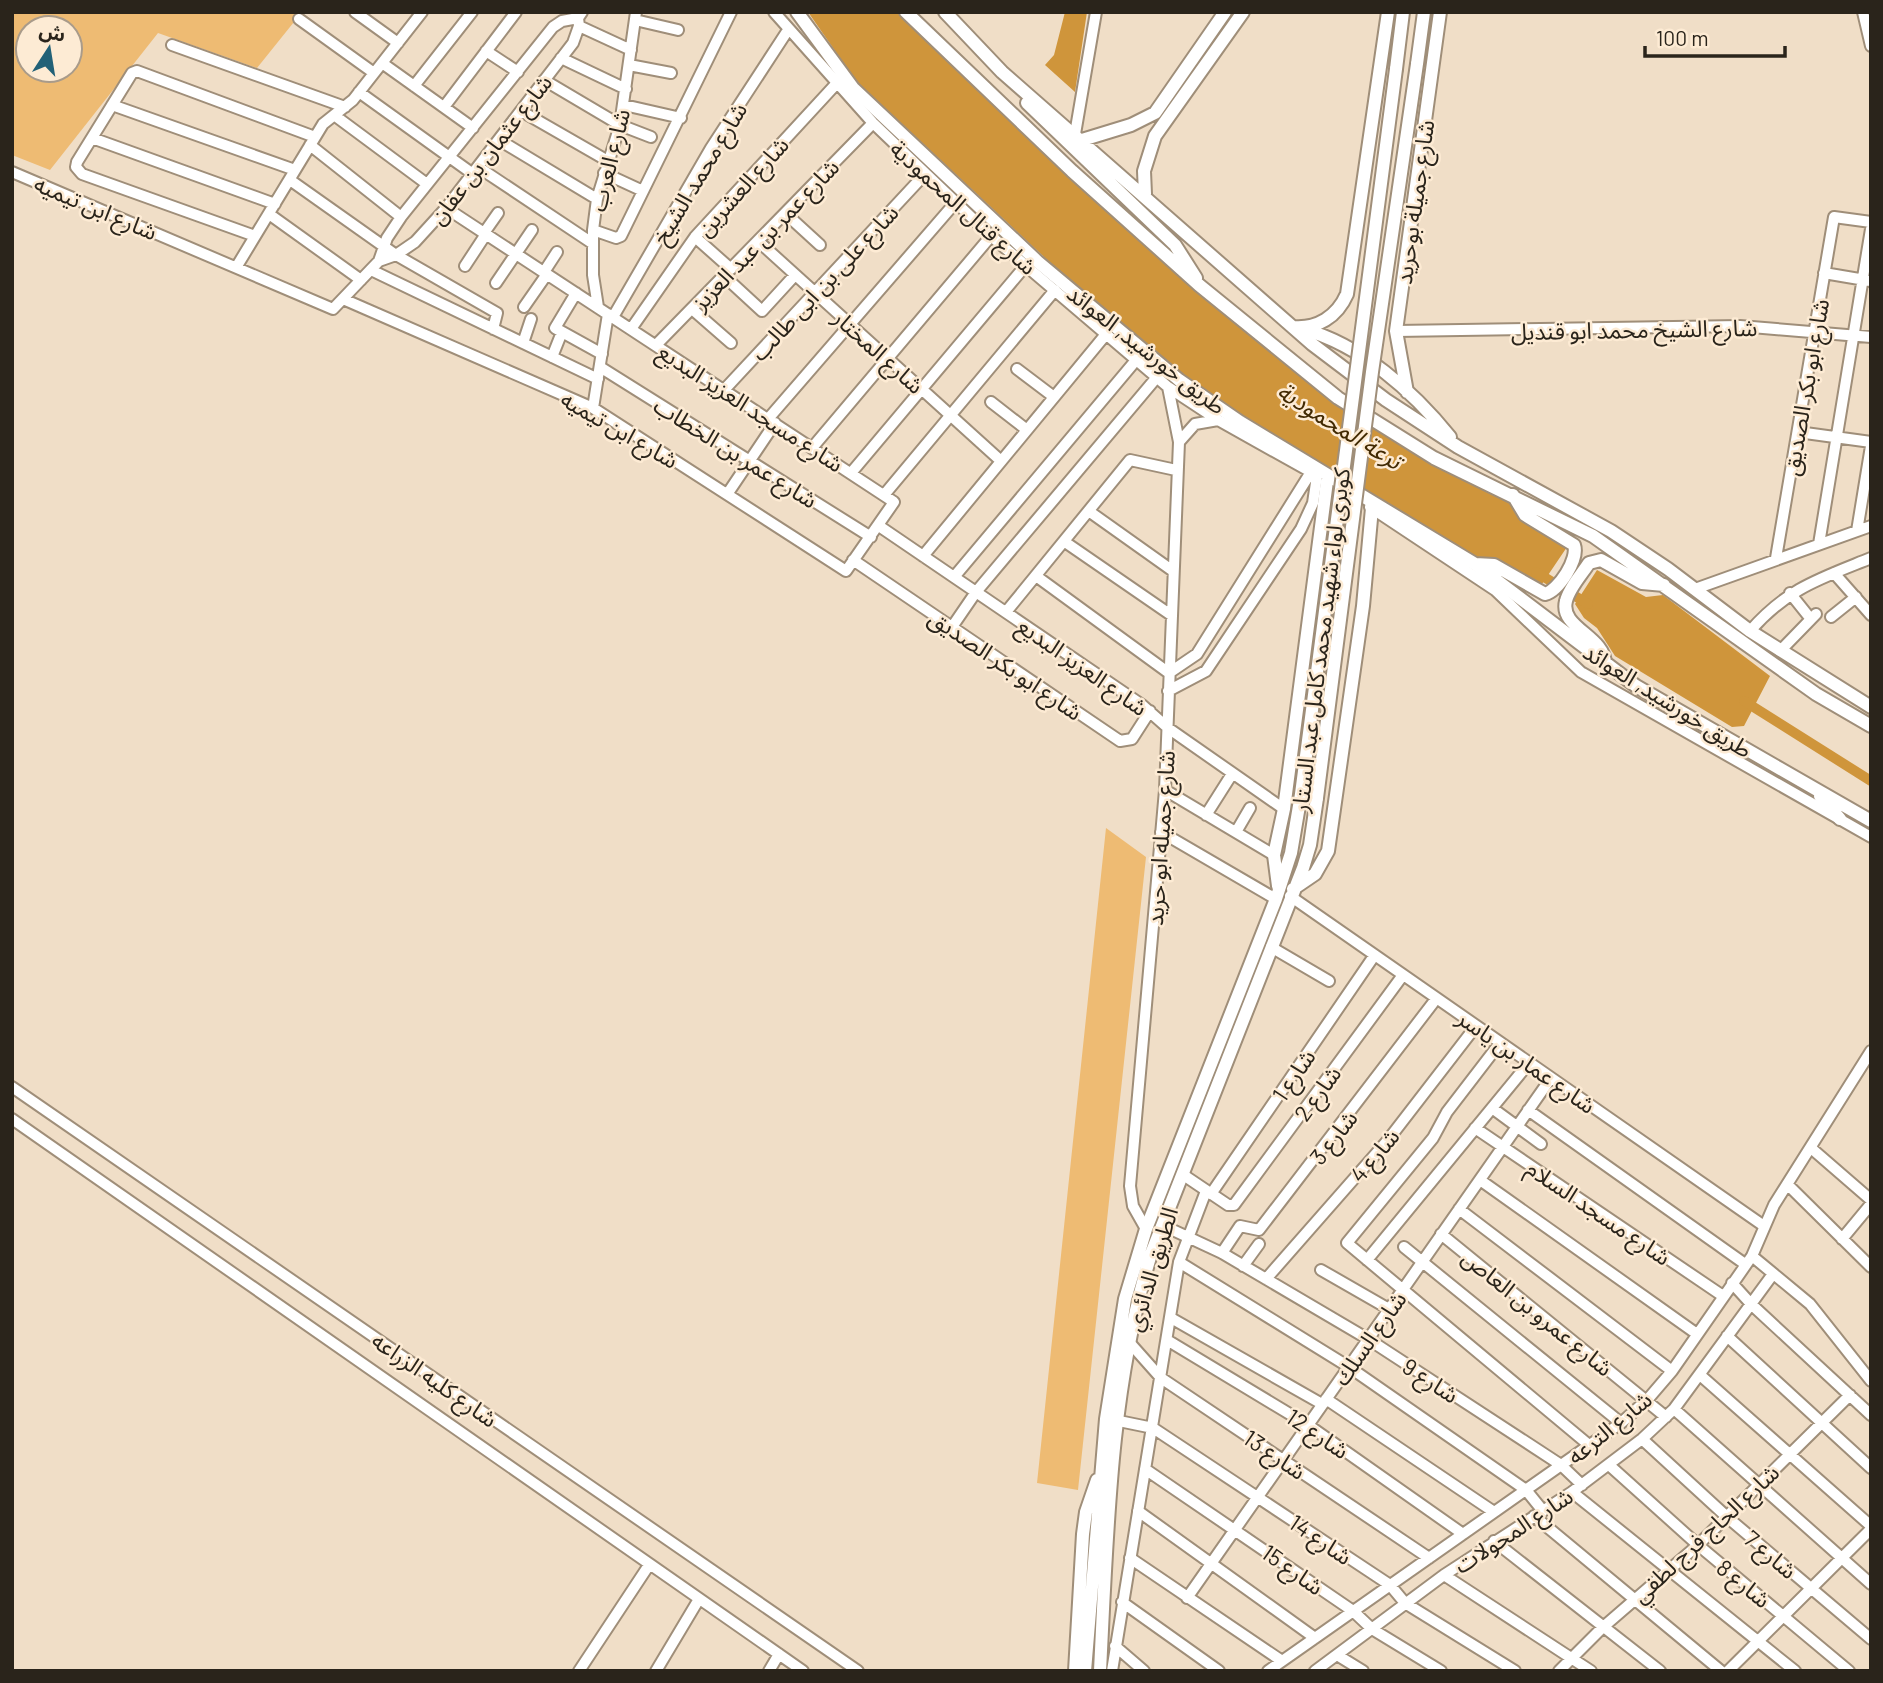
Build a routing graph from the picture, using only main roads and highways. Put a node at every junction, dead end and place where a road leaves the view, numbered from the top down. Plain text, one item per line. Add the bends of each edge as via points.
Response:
1 (797, 12) edge
2 (906, 12) edge
3 (945, 12) edge
4 (1225, 12) edge
5 (1243, 12) edge
6 (1388, 12) edge
7 (1404, 12) edge
8 (1424, 12) edge
9 (1440, 12) edge
10 (1002, 72) junction
11 (1161, 117) junction
12 (1078, 137) junction
13 (1145, 194) junction
14 (1199, 285) junction
15 (1293, 327) junction
16 (1407, 392) junction
17 (1458, 447) junction
18 (1318, 476) road end
19 (1513, 495) junction
20 (1372, 508) road end
21 (1475, 564) junction
22 (1314, 578) junction
23 (1664, 585) junction
24 (1364, 590) junction
25 (1605, 664) junction
26 (1871, 708) edge
27 (1871, 726) edge
28 (1813, 788) junction
29 (1840, 820) road end
30 (1871, 821) edge
31 (1284, 894) junction
32 (1102, 1471) junction
33 (1075, 1671) edge
34 (1085, 1671) edge
35 (1100, 1671) edge

1 - 21 main road, طريق خورشيد, العوائد via 853,88 1038,262 1179,380
2 - 14 main road
3 - 10 main road
4 - 11 main road
5 - 11 main road
6 - 15 main road via 1347,294 1339,309 1322,322
7 - 31 main road, كوبرى لواء شهيد محمد كامل عبد الستار, bridge
8 - 31 main road, كوبرى لواء شهيد محمد كامل عبد الستار, bridge via 1310,845
9 - 16 main road, شارع جميلة بوحريد via 1396,331
10 - 12 main road
10 - 14 main road via 1040,116 1181,253
11 - 12 main road
11 - 13 main road via 1147,153
12 - 13 main road
13 - 15 main road
14 - 19 main road via 1361,414 1434,458
15 - 16 main road via 1346,346
15 - 17 main road via 1367,386
16 - 17 main road
17 - 26 main road via 1603,526 1749,631
18 - 22 main road
19 - 21 main road via 1529,517 1574,545 1574,558 1553,591 1542,594 1494,565
19 - 23 main road via 1593,536
20 - 24 main road
21 - 25 main road, طريق خورشيد, العوائد
22 - 24 main road via 1342,575
22 - 31 main road via 1274,855
23 - 25 main road via 1642,583 1601,560 1589,563 1567,598 1567,615 1600,645
23 - 27 main road via 1816,694
24 - 31 main road via 1328,852 1315,874
25 - 28 main road, طريق خورشيد, العوائد
28 - 29 main road
28 - 30 main road, طريق خورشيد, العوائد
31 - 32 main road, الطريق الدائري via 1146,1229 1118,1334
31 - 35 main road, الطريق الدائري via 1271,947 1142,1283 1129,1342 1111,1489
32 - 33 main road via 1086,1512
32 - 34 main road, الطريق الدائري

